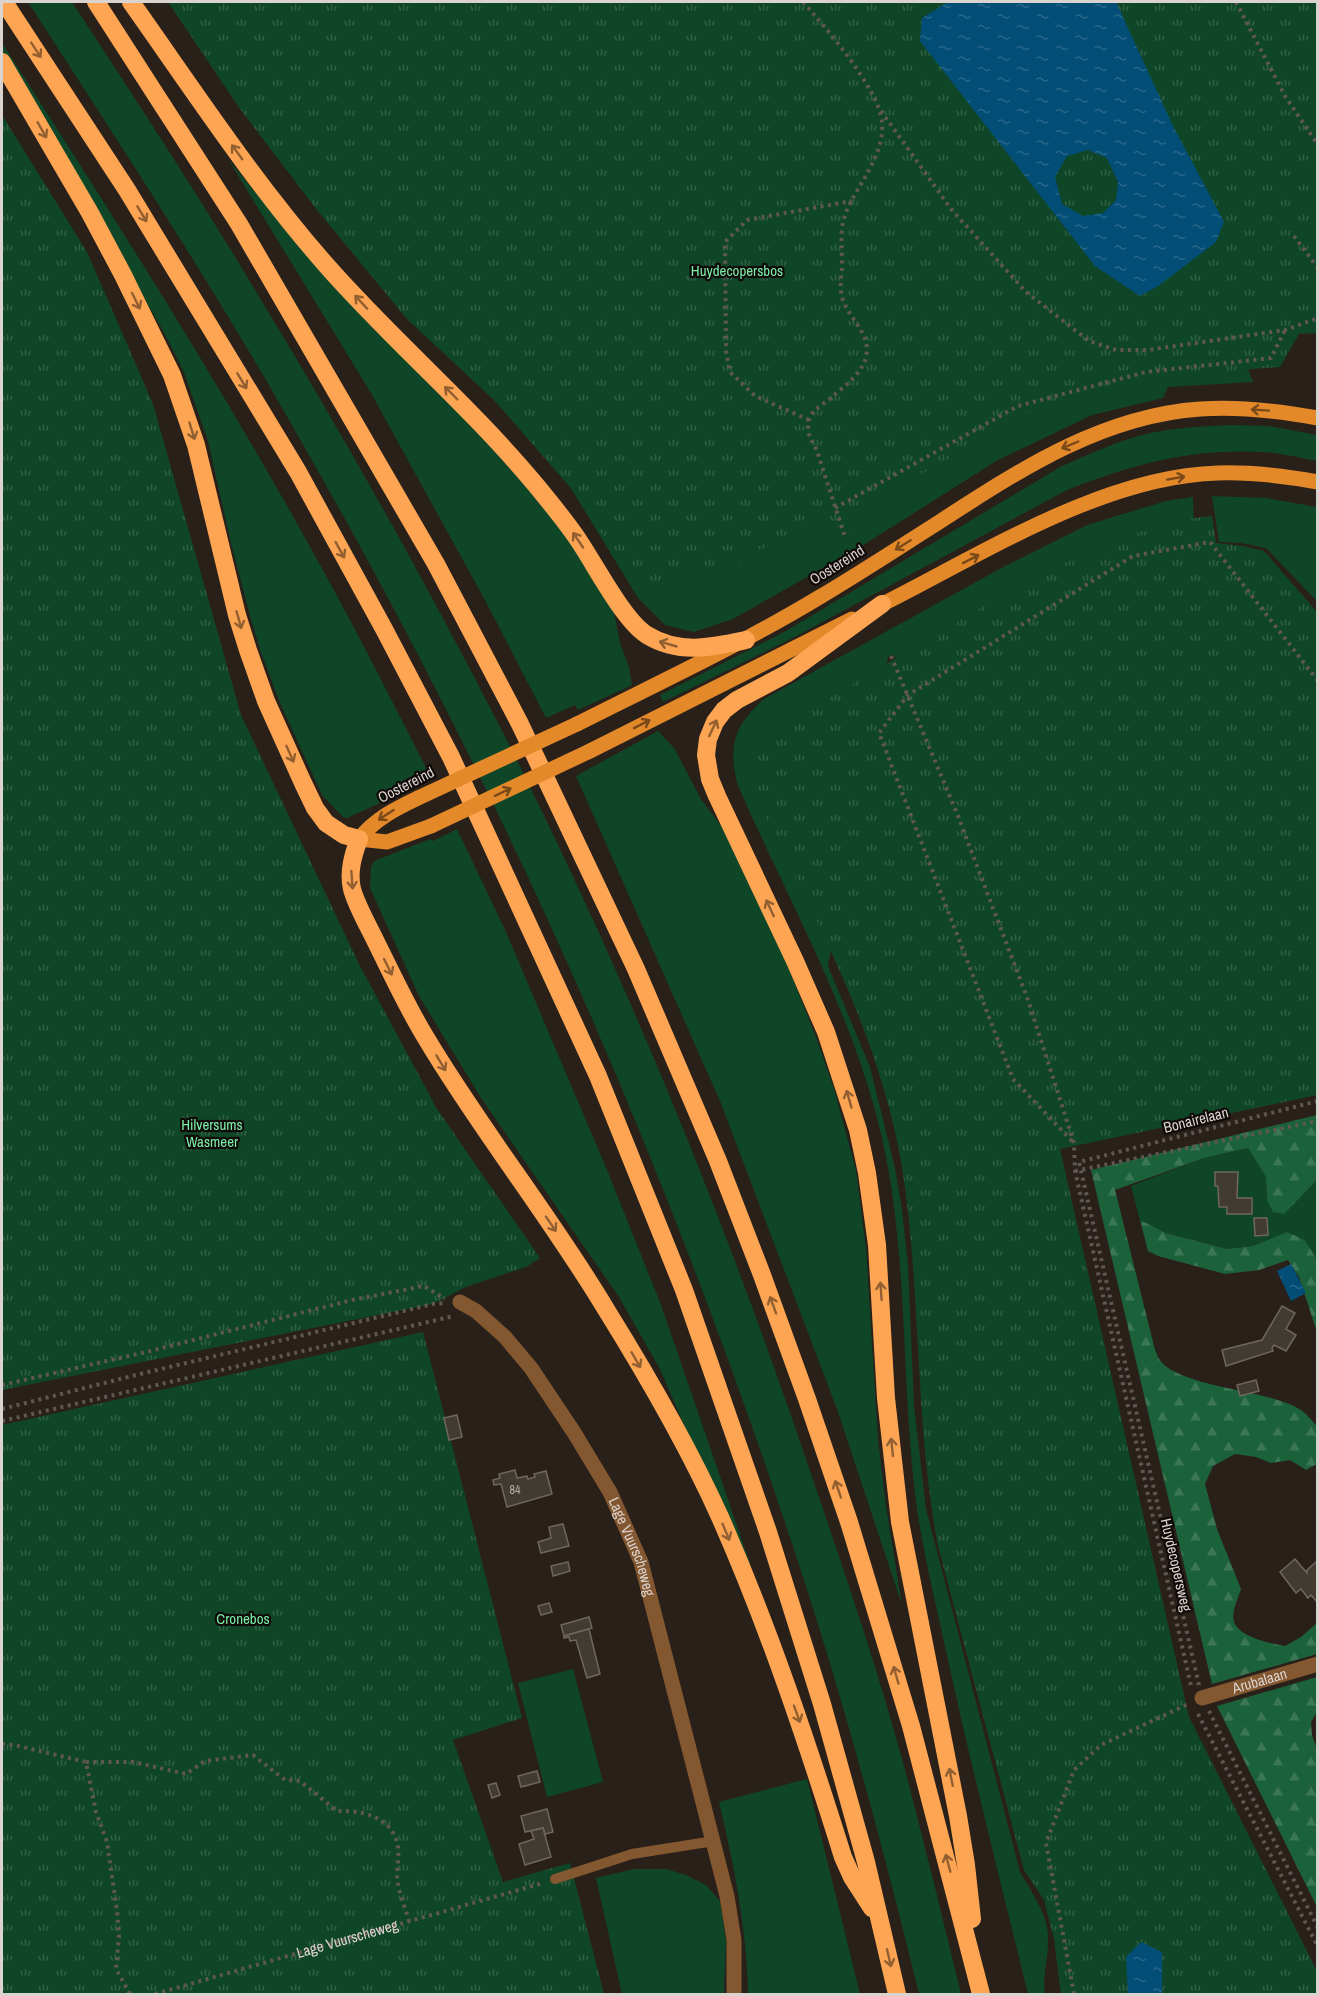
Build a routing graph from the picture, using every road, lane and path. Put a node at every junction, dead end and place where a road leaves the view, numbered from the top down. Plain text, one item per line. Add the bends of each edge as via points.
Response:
1 (4, 2) edge
2 (96, 2) edge
3 (131, 2) edge
4 (803, 2) edge
5 (1236, 2) edge
6 (2, 62) edge
7 (878, 108) junction
8 (1317, 145) edge
9 (852, 201) junction
10 (1294, 236) dead end
11 (1317, 268) edge
12 (1317, 318) edge
13 (1285, 330) junction
14 (1317, 418) edge
15 (809, 420) junction
16 (1317, 482) edge
17 (835, 508) junction
18 (845, 537) dead end
19 (882, 604) junction
20 (746, 640) junction
21 (891, 656) dead end
22 (1317, 681) edge
23 (908, 695) junction
24 (359, 839) junction
25 (1317, 1101) edge
26 (1317, 1121) edge
27 (1074, 1143) junction
28 (1079, 1162) joint
29 (1081, 1169) junction
30 (1075, 1171) junction
31 (460, 1302) junction
32 (476, 1311) junction
33 (2, 1385) edge
34 (2, 1409) edge
35 (2, 1421) edge
36 (1317, 1664) edge
37 (1199, 1699) junction
38 (2, 1744) edge
39 (86, 1762) junction
40 (714, 1840) junction
41 (555, 1879) joint
42 (409, 1921) junction
43 (881, 1922) junction
44 (1317, 1928) edge
45 (1317, 1947) edge
46 (974, 1960) junction
47 (130, 1995) edge
48 (155, 1995) edge
49 (734, 1995) edge
50 (897, 1995) edge
51 (981, 1995) edge
52 (1074, 1995) edge

1 -> 43 highway via 133,200 297,472 361,587 451,757 583,1044 684,1290 764,1521 825,1716
46 -> 2 highway via 881,1624 807,1399 718,1161 636,969 520,724 436,564 239,224
20 -> 3 highway via 692,649 660,642 634,625 577,537 507,450 371,313 294,226
4 - 7 path via 849,60
5 - 8 path via 1285,96
6 -> 24 highway via 90,213 172,375 196,445 248,650 303,783 326,823
7 - 9 path via 882,121 880,145
7 - 13 path via 951,208 1018,284 1089,341 1116,350 1148,350
9 - 15 path via 841,233 841,293 864,335 866,355 855,375 814,410
9 - 15 path via 747,220 725,242 726,351 730,372 755,396
10 - 11 path
12 - 13 path
13 - 17 path via 1271,358 1146,372 1018,406
14 -> 20 main road, Oostereind via 1262,410 1198,409 1106,429 1000,481 819,598
15 - 17 path via 809,434
19 -> 16 main road via 1046,521 1119,491 1217,473
17 - 18 path
24 -> 19 main road, bridge via 387,842 431,826
46 -> 19 highway via 966,1864 900,1522 886,1398 877,1245 858,1130 826,1032 707,767 708,739 724,710 788,673
20 -> 24 main road, Oostereind, bridge via 382,816
21 - 23 path, Huydecopersweg
22 - 23 path via 1210,542 1133,556
23 - 27 path, Huydecopersweg via 1028,1000
23 - 27 path via 879,733 1013,1079
24 -> 43 highway via 351,865 352,890 411,1013 453,1083 606,1309 679,1436 718,1514 771,1641 845,1863
25 - 28 path, Bonairelaan
26 - 29 path, Bonairelaan
27 - 30 path, Huydecopersweg
28 - 29 path, Huydecopersweg
29 - 30 path
29 - 37 path, Huydecopersweg
30 - 37 path, Huydecopersweg
31 - 32 street, Lage Vuurscheweg
31 - 33 path via 442,1299 424,1286
31 - 34 path via 433,1304
32 - 35 path
32 - 40 street, Lage Vuurscheweg via 531,1368 575,1434 618,1512 640,1562
36 - 37 street, Arubalaan
37 - 44 path, Huydecopersweg
37 - 45 path, Huydecopersweg via 1198,1716
37 - 52 path via 1101,1745 1074,1770 1046,1843
38 - 39 path
39 - 42 path via 133,1762 186,1774 205,1761 253,1755 285,1779 300,1781 337,1811 373,1815 393,1831 398,1844 398,1878
39 - 47 path via 96,1812 107,1842 117,1911 116,1969
40 - 41 lane via 632,1854
40 - 49 street, Lage Vuurscheweg via 734,1940
41 - 42 path, Lage Vuurscheweg
42 - 48 path, Lage Vuurscheweg
43 -> 50 highway
46 - 51 highway

